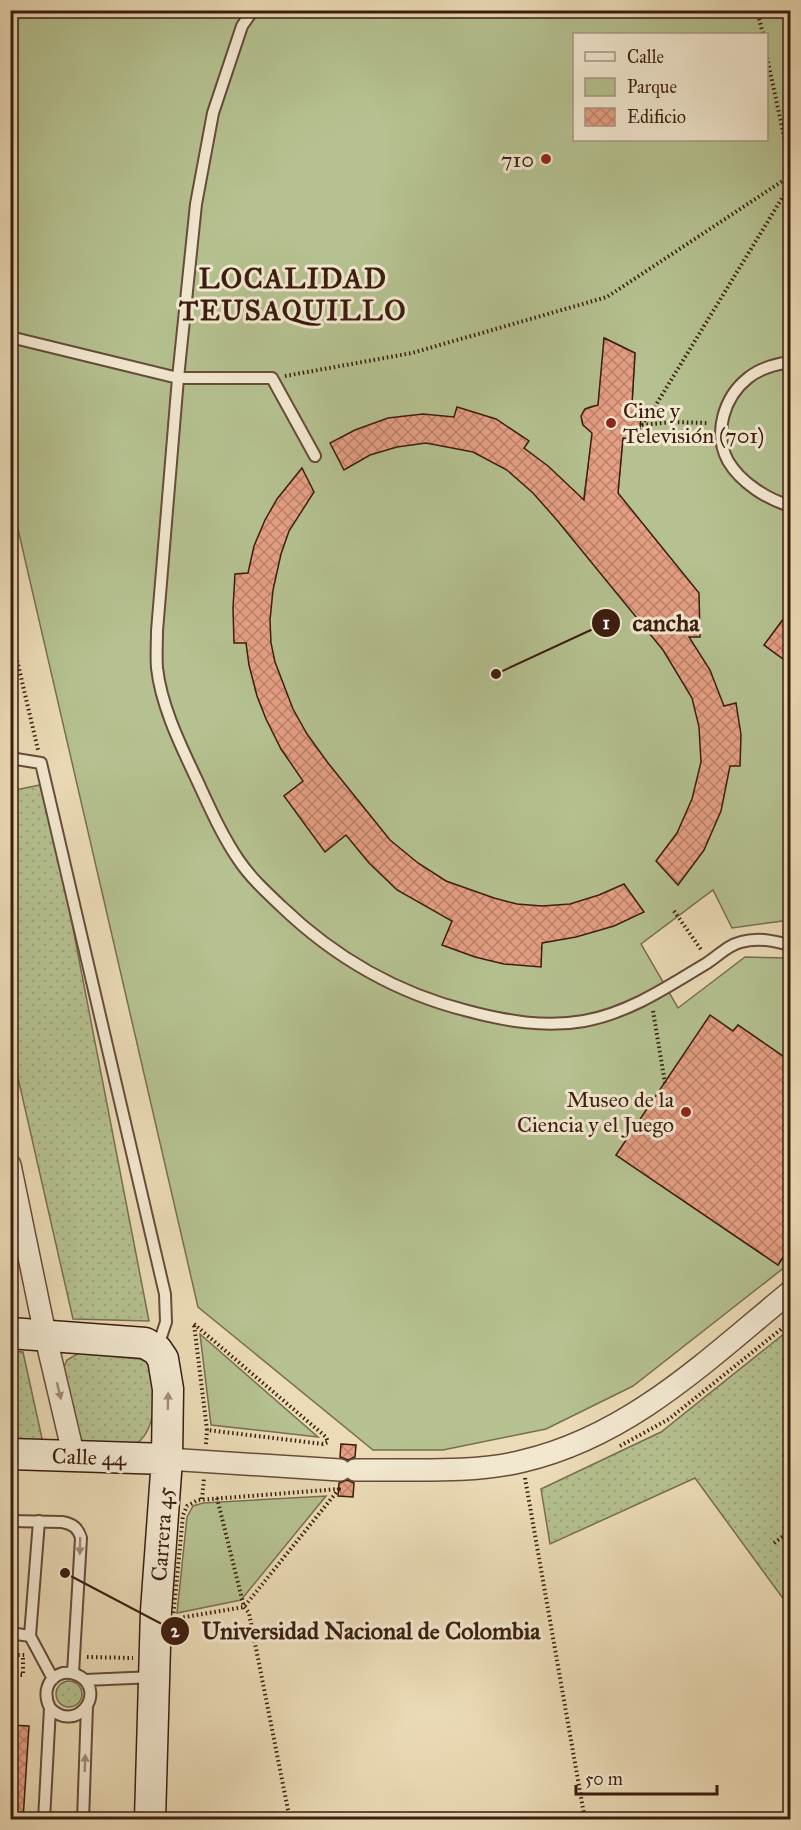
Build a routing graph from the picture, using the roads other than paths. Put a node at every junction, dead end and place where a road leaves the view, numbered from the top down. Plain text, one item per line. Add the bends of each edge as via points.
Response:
1 (253, 10) edge
2 (10, 337) edge
3 (790, 362) edge
4 (178, 378) junction
5 (315, 456) dead end
6 (790, 506) edge
7 (10, 758) edge
8 (790, 945) edge
9 (10, 1165) edge
10 (790, 1292) edge
11 (10, 1333) edge
12 (45, 1334) junction
13 (144, 1346) junction
14 (10, 1454) edge
15 (74, 1456) junction
16 (167, 1459) junction
17 (10, 1521) edge
18 (39, 1521) junction
19 (10, 1633) edge
20 (30, 1636) junction
21 (144, 1668) junction
22 (73, 1673) junction
23 (53, 1678) junction
24 (85, 1680) junction
25 (87, 1706) junction
26 (50, 1708) junction
27 (44, 1820) edge
28 (83, 1820) edge
29 (150, 1820) edge

1 - 4 lane via 242,26 213,113 196,204
2 - 4 lane
3 - 6 lane via 761,370 740,385 731,397 720,436 736,472 760,492
4 - 5 lane via 272,378
4 - 8 lane via 157,667 189,762 225,838 257,884 318,940 359,967 429,1000 500,1020 561,1023 614,1013 710,962 733,945 747,940 771,940
7 - 13 lane via 41,763 165,1294 166,1322
9 - 12 street
10 - 16 street via 691,1374 630,1418 591,1438 522,1462 474,1468 347,1470
11 - 12 street
12 - 13 street
12 -> 15 street
16 -> 13 street, Carrera 45 via 168,1389 164,1359
14 - 15 street, Calle 44
15 - 16 street, Calle 44
16 - 21 street, Carrera 45 via 156,1611
17 - 18 lane
18 - 20 lane
18 -> 22 lane via 70,1524 81,1538
19 - 20 lane
20 - 23 lane
21 - 24 lane
21 - 29 street, Carrera 45
22 - 23 lane
22 - 24 lane
23 - 26 lane via 46,1694
24 - 25 lane via 90,1693
25 - 26 lane via 69,1717
28 -> 25 lane
26 - 27 lane

